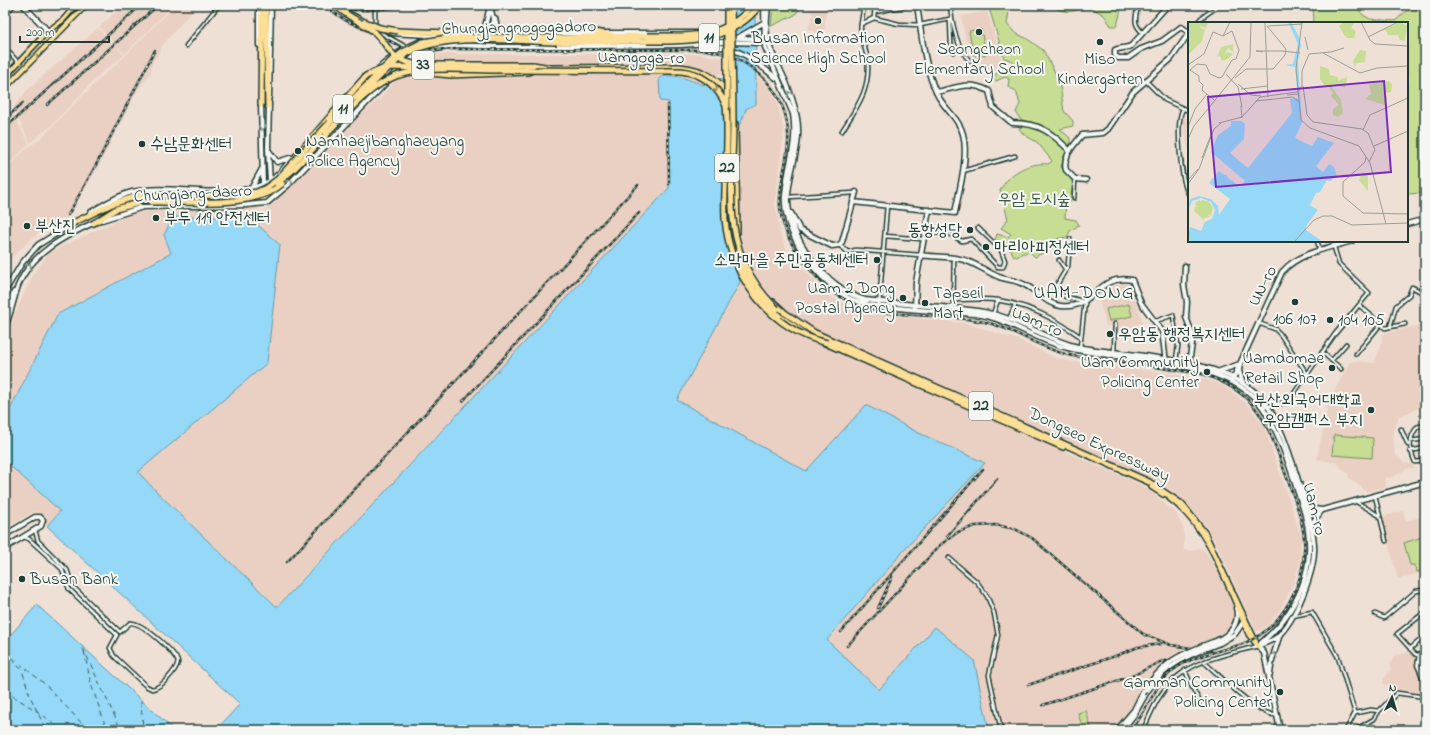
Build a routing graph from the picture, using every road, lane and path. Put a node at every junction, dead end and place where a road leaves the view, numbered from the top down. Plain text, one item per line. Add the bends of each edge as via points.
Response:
1 (14, 5) edge
2 (23, 5) edge
3 (76, 5) edge
4 (86, 5) edge
5 (219, 5) edge
6 (261, 5) edge
7 (266, 5) edge
8 (271, 5) edge
9 (338, 5) edge
10 (375, 5) edge
11 (490, 5) edge
12 (605, 5) edge
13 (654, 5) edge
14 (727, 5) edge
15 (731, 5) edge
16 (753, 5) edge
17 (760, 5) edge
18 (764, 5) edge
19 (768, 5) edge
20 (875, 5) edge
21 (911, 5) edge
22 (917, 5) edge
23 (950, 5) edge
24 (1138, 5) edge
25 (1168, 5) edge
26 (1220, 5) edge
27 (864, 6) edge
28 (897, 6) edge
29 (875, 12) junction
30 (492, 13) junction
31 (5, 14) edge
32 (874, 18) junction
33 (951, 18) junction
34 (1198, 22) edge
35 (763, 23) junction
36 (861, 24) junction
37 (920, 25) junction
38 (375, 26) junction
39 (48, 31) junction
40 (1188, 31) edge
41 (595, 32) junction
42 (1143, 32) junction
43 (264, 33) junction
44 (449, 33) junction
45 (476, 34) junction
46 (491, 34) junction
47 (498, 34) junction
48 (504, 34) junction
49 (1188, 34) edge
50 (434, 36) junction
51 (622, 37) junction
52 (737, 38) junction
53 (647, 39) junction
54 (557, 40) junction
55 (756, 41) junction
56 (766, 41) junction
57 (633, 42) junction
58 (722, 42) junction
59 (595, 45) junction
60 (186, 46) dead end
61 (484, 46) junction
62 (406, 47) junction
63 (499, 47) junction
64 (5, 48) edge
65 (954, 52) dead end
66 (18, 62) junction
67 (974, 64) dead end
68 (552, 69) junction
69 (5, 77) edge
70 (779, 80) junction
71 (1146, 81) junction
72 (387, 82) junction
73 (5, 88) edge
74 (936, 92) junction
75 (261, 105) junction
76 (268, 106) junction
77 (1183, 109) junction
78 (1188, 111) edge
79 (842, 131) dead end
80 (326, 134) junction
81 (268, 150) junction
82 (1070, 151) junction
83 (1015, 156) dead end
84 (292, 157) junction
85 (262, 169) junction
86 (287, 169) junction
87 (962, 172) junction
88 (1076, 179) junction
89 (1086, 180) dead end
90 (270, 181) junction
91 (263, 183) junction
92 (251, 188) junction
93 (856, 192) joint
94 (1188, 192) edge
95 (788, 197) junction
96 (1074, 198) dead end
97 (273, 199) junction
98 (139, 200) junction
99 (853, 202) junction
100 (267, 203) junction
101 (887, 205) junction
102 (929, 210) junction
103 (790, 212) junction
104 (1425, 219) edge
105 (73, 223) junction
106 (94, 223) junction
107 (1408, 224) edge
108 (978, 228) dead end
109 (925, 233) junction
110 (885, 236) junction
111 (924, 239) junction
112 (1070, 239) dead end
113 (1317, 242) edge
114 (1349, 242) edge
115 (839, 245) junction
116 (1334, 247) junction
117 (1320, 251) junction
118 (884, 252) junction
119 (920, 256) junction
120 (954, 258) junction
121 (1059, 260) dead end
122 (1185, 266) dead end
123 (1066, 270) junction
124 (10, 282) junction
125 (18, 285) junction
126 (1425, 285) edge
127 (5, 292) edge
128 (1421, 292) junction
129 (1425, 294) edge
130 (5, 296) edge
131 (953, 300) junction
132 (998, 300) junction
133 (1085, 302) junction
134 (879, 304) junction
135 (1015, 305) junction
136 (1359, 305) junction
137 (915, 307) junction
138 (953, 308) junction
139 (5, 310) edge
140 (993, 314) junction
141 (1009, 319) junction
142 (1156, 321) junction
143 (1258, 323) junction
144 (1115, 324) dead end
145 (1381, 324) junction
146 (1405, 324) dead end
147 (5, 327) edge
148 (1390, 327) junction
149 (818, 335) junction
150 (1081, 337) junction
151 (827, 343) junction
152 (1346, 344) dead end
153 (1080, 349) junction
154 (1114, 352) junction
155 (1322, 352) junction
156 (1356, 354) dead end
157 (1332, 360) junction
158 (1166, 362) junction
159 (1176, 362) junction
160 (1189, 364) junction
161 (1240, 364) junction
162 (1341, 369) dead end
163 (1220, 371) junction
164 (1308, 375) junction
165 (1233, 379) junction
166 (1243, 383) junction
167 (1265, 406) junction
168 (1425, 426) edge
169 (1401, 429) dead end
170 (1425, 439) edge
171 (1410, 441) junction
172 (1409, 445) junction
173 (1425, 448) edge
174 (1410, 451) junction
175 (1425, 461) edge
176 (1425, 482) edge
177 (1163, 494) joint
178 (1375, 496) junction
179 (1355, 501) junction
180 (1305, 503) junction
181 (1183, 505) joint
182 (1322, 510) junction
183 (1307, 515) junction
184 (1379, 515) junction
185 (1311, 525) junction
186 (34, 530) junction
187 (5, 535) edge
188 (23, 537) junction
189 (1386, 541) dead end
190 (5, 548) edge
191 (949, 558) dead end
192 (1425, 590) edge
193 (1235, 602) junction
194 (1425, 612) edge
195 (1245, 614) junction
196 (1375, 614) dead end
197 (1292, 616) junction
198 (1243, 622) junction
199 (120, 632) junction
200 (1281, 633) junction
201 (117, 635) junction
202 (1425, 636) edge
203 (1219, 642) junction
204 (1258, 646) junction
205 (1410, 649) junction
206 (1425, 652) edge
207 (1420, 656) junction
208 (1204, 662) junction
209 (1185, 670) junction
210 (1270, 679) junction
211 (1425, 681) edge
212 (1425, 697) edge
213 (1200, 702) dead end
214 (1379, 711) junction
215 (1355, 713) junction
216 (1277, 715) junction
217 (1358, 727) junction
218 (1001, 730) edge
219 (1117, 730) edge
220 (1122, 730) edge
221 (1143, 730) edge
222 (1280, 730) edge
223 (1346, 730) edge
224 (1355, 730) edge
225 (1363, 730) edge

1 - 31 street
2 - 39 main road
3 - 39 main road via 63,20
73 -> 4 main road
5 - 60 street
6 - 43 highway
6 - 75 main road
7 - 43 highway
8 - 76 main road via 271,86
9 - 38 street
9 - 44 highway, bridge via 371,25 398,31
9 - 62 street via 357,21
9 - 68 highway, 33, bridge via 348,16 372,30 389,51 403,61 418,65 532,65
10 - 38 street
11 - 30 main road
11 - 45 main road via 485,27
12 - 13 street
14 - 151 highway, Dongseo Expressway / 22, bridge via 728,213 736,256 753,289 772,309 801,330
15 - 149 highway, Dongseo Expressway / 22, bridge via 732,196 737,246 749,274 766,298 792,321
16 - 53 highway, Chungjangnogogadoro / 11, bridge via 738,20 708,34
17 - 53 highway, Chungjangnogogadoro / 11, bridge via 741,24 711,38 692,41
18 - 35 main road, Uam-ro
19 - 56 main road, Uam-ro
20 - 29 street
21 - 28 street
22 - 37 main road
23 - 33 street
24 - 42 street via 1135,23
25 - 42 main road
26 - 34 street
27 - 36 street
28 - 29 street
29 - 32 street
30 - 46 main road
30 - 48 main road via 497,27
32 - 36 street
32 - 37 street via 899,24
33 - 37 street
33 - 65 street via 951,44
33 - 67 street via 958,44
35 - 52 main road
35 - 56 main road, Uam-ro
36 - 79 street via 860,32 868,66 864,95
37 - 74 main road
38 - 50 street via 388,33
39 - 66 main road
40 - 42 main road via 1181,27 1162,42 1141,48 1128,58 1118,58 1115,55 1115,50 1131,46
41 - 48 main road, Chungjang-daero
41 - 51 highway
41 - 58 main road, Chungjang-daero via 698,31
43 - 75 highway
43 - 76 highway
44 - 45 main road, Chungjang-daero
44 - 50 main road, Chungjang-daero
45 - 46 main road, Chungjang-daero
46 - 47 main road, Chungjang-daero
46 - 61 main road
47 - 48 main road, Chungjang-daero
47 - 63 main road via 496,40
49 - 71 main road via 1171,60
50 - 62 main road, Chungjang-daero
51 - 53 highway, Chungjangnogogadoro / 11
51 - 54 highway, Chungjangnogogadoro / 11
52 - 55 main road
52 - 58 main road, bridge
53 - 57 highway, Chungjangnogogadoro / 11
54 - 57 highway, Chungjangnogogadoro / 11
54 - 80 highway, Chungjangnogogadoro / 11, bridge via 454,41 425,46 405,55 394,64
54 - 86 highway, Chungjangnogogadoro / 11, bridge via 444,38 423,42 402,52 339,113
55 - 56 main road
55 - 58 main road, bridge
56 - 70 main road, Uam-ro via 768,56
95 -> 56 main road, Uam-ro via 798,147 798,120 786,82
57 - 59 highway
58 - 59 main road, Chungjang-daero via 680,45
58 - 70 main road, bridge via 753,58
59 - 63 main road, Chungjang-daero
61 - 63 main road, Chungjang-daero
61 - 72 main road, Chungjang-daero via 459,45 430,50 415,56
62 - 84 main road, Chungjang-daero via 386,61 344,100
64 - 66 street
66 - 69 main road
68 - 72 highway, bridge via 464,74 409,72
68 - 80 highway, Uamgoga-ro, bridge via 435,70 407,73 370,92
68 - 86 highway, Uamgoga-ro, bridge via 380,69 366,76 296,154
68 - 149 highway, Uamgoga-ro, bridge via 679,67 695,69 716,79 726,91 734,112 737,233 744,257 753,275 772,301
68 -> 151 highway, Uamgoga-ro, bridge via 681,71 690,72 709,82 726,106 725,219 738,269 755,297 774,316 798,332
70 - 134 main road, Uam-ro via 793,114 794,124 794,148 784,197 790,228 805,255 829,283 854,300
71 - 77 street via 1165,100
71 - 82 main road via 1132,92 1103,133 1082,135
97 -> 72 main road, Chungjang-daero
74 - 82 main road via 960,85 979,86 989,91 993,107 1012,123 1027,123 1051,132
74 - 87 main road via 943,106 958,123 963,135
75 -> 85 main road
76 - 81 main road
77 - 78 street
77 - 94 street via 1178,121 1180,156
80 - 98 highway, Chungjangnogogadoro / 11, bridge via 294,169 270,189 254,196
81 - 84 main road via 277,162
81 - 90 main road
82 - 88 main road via 1064,166
83 - 87 street
84 - 90 main road, Chungjang-daero
85 - 91 main road
85 - 92 main road
86 - 98 highway, Chungjangnogogadoro / 11, bridge via 272,184 250,193
87 - 102 main road via 955,213
88 - 89 main road
88 - 96 street
90 - 91 main road, Chungjang-daero
90 - 97 main road
91 - 92 main road, Chungjang-daero
91 - 100 main road
92 - 105 main road, Chungjang-daero via 160,189 133,192 111,199
93 - 95 street
93 - 99 main road
95 - 103 main road, Uam-ro
97 - 100 main road, Chungjang-daero
98 - 105 highway, Chungjangnogogadoro / 11 via 112,204
98 - 106 highway, Chungjangnogogadoro / 11 via 116,209
99 - 101 main road
99 - 115 main road
100 - 106 main road, Chungjang-daero via 143,207
101 - 102 main road
101 - 110 street
102 - 109 main road
103 - 115 main road via 800,230 832,246
103 - 134 main road, Uam-ro via 796,234 831,281 855,297
104 - 107 main road
105 - 124 main road, Chungjang-daero via 38,245
125 -> 106 main road, Chungjang-daero via 27,268 42,252
108 - 109 street via 1001,250 1005,261 1003,267 998,267 972,240 962,241 948,233
109 - 111 main road
110 - 111 street
110 - 118 street
111 - 119 main road
112 - 123 street via 1071,248
113 - 117 street
114 - 116 main road, UN-ro
115 - 118 street via 848,252
116 - 117 main road, UN-ro
116 - 136 street via 1339,264 1369,293
117 - 143 main road, UN-ro via 1295,260 1282,272
118 - 119 street
118 - 134 street
119 - 120 main road
119 - 137 main road
120 - 131 street
120 - 133 main road via 1000,278 1025,285 1048,302 1059,306 1071,307
121 - 123 street
122 - 160 main road via 1186,317 1193,336
123 - 133 street via 1054,288 1064,296
124 - 127 main road, Chungjang-daero
124 - 130 main road
125 - 139 main road
125 - 147 main road, Chungjang-daero
126 - 128 street
128 - 129 street
128 - 148 street via 1412,287 1409,295 1396,306
131 - 132 street
131 - 138 street
132 - 135 street
132 - 140 street, Uam-ro
133 - 142 main road via 1099,288 1111,281 1123,278 1132,280 1141,303
133 - 150 street
134 - 137 main road, Uam-ro
135 - 141 street, Uam-ro
135 - 150 street via 1045,315
136 - 145 street
136 - 155 street
137 - 138 main road, Uam-ro
137 - 153 main road, Uam-ro via 992,317 1065,348
138 - 140 main road, Uam-ro
140 - 141 main road, Uam-ro
141 - 153 main road, Uam-ro
142 - 158 main road via 1162,331
142 - 159 street via 1173,316 1177,339
143 - 161 main road, UN-ro
143 - 164 street via 1275,329 1280,334
144 - 154 street
145 - 148 street via 1385,328
145 - 156 street
146 - 148 street
149 - 181 highway, Dongseo Expressway / 22 via 1149,482
150 - 153 street
151 - 177 highway, Dongseo Expressway / 22 via 1140,480
152 - 157 street
153 - 154 main road, Uam-ro
153 - 158 main road, Uam-ro
154 - 158 main road, Uam-ro
155 - 157 street
155 - 164 street
157 - 162 street
158 - 159 main road, Uam-ro
158 - 165 main road, Uam-ro
159 - 160 main road, Uam-ro
160 - 163 main road, Uam-ro
161 - 163 main road
161 - 165 main road, UN-ro
161 - 166 main road via 1239,371
163 - 165 main road, Uam-ro
164 - 167 street via 1288,402
165 - 166 main road, Uam-ro
165 - 167 main road, Uam-ro
166 - 167 main road, Uam-ro via 1258,395
167 - 180 main road, Uam-ro via 1280,429
167 - 183 main road, Uam-ro via 1277,431
168 - 171 street via 1417,427
169 - 172 street
170 - 171 street
171 - 172 street
172 - 174 street
173 - 174 street
174 - 175 street via 1415,462
176 - 178 main road
177 - 193 main road, Dongseo Expressway / 22 via 1191,518 1202,534
178 - 179 main road
178 - 184 street
179 - 182 main road
179 - 184 street
180 - 182 main road via 1314,509
180 - 183 main road, Uam-ro
181 - 195 main road, Dongseo Expressway / 22 via 1205,533
182 - 183 main road
182 - 185 main road
183 - 185 main road, Uam-ro
183 - 204 main road, Uam-ro via 1310,548 1308,568 1300,591 1282,623
184 - 189 street
185 - 197 main road, Uam-ro via 1314,546 1311,569
186 - 187 main road via 43,524 40,517 35,517
186 - 188 main road
186 - 199 street via 38,542 67,570 73,587
188 - 190 main road
188 - 201 street via 29,539 62,569 69,589
191 - 218 street via 977,582 987,596 994,613 998,635 989,675
192 - 196 street via 1416,591 1384,618
193 - 198 main road, Dongseo Expressway / 22
193 - 203 main road via 1235,624 1228,636
194 - 205 street via 1398,634
195 - 198 main road
195 - 204 main road, Dongseo Expressway / 22
197 - 200 main road, Uam-ro
197 - 215 street via 1312,612 1338,657
198 - 203 main road via 1235,634
198 - 204 main road, Dongseo Expressway / 22
199 - 201 street
199 - 201 street via 130,623 144,627 174,655 178,662 176,668 158,687 148,688 111,652 110,645
200 - 204 main road, Uam-ro
210 -> 200 main road via 1272,660
202 - 205 street
203 - 219 main road, bridge via 1189,651 1168,663 1149,683 1134,710
203 - 220 main road, bridge via 1176,662 1159,676
204 - 208 street
204 - 210 main road via 1264,653
205 - 207 street
206 - 207 main road
207 - 211 main road via 1418,665
208 - 209 street
208 - 216 street via 1240,695 1270,715
209 - 213 street
209 - 221 street via 1157,700
210 - 216 main road
212 - 214 street via 1397,693
214 - 215 street
214 - 217 street via 1374,719
215 - 223 street
216 - 222 main road
217 - 224 street
217 - 225 street

